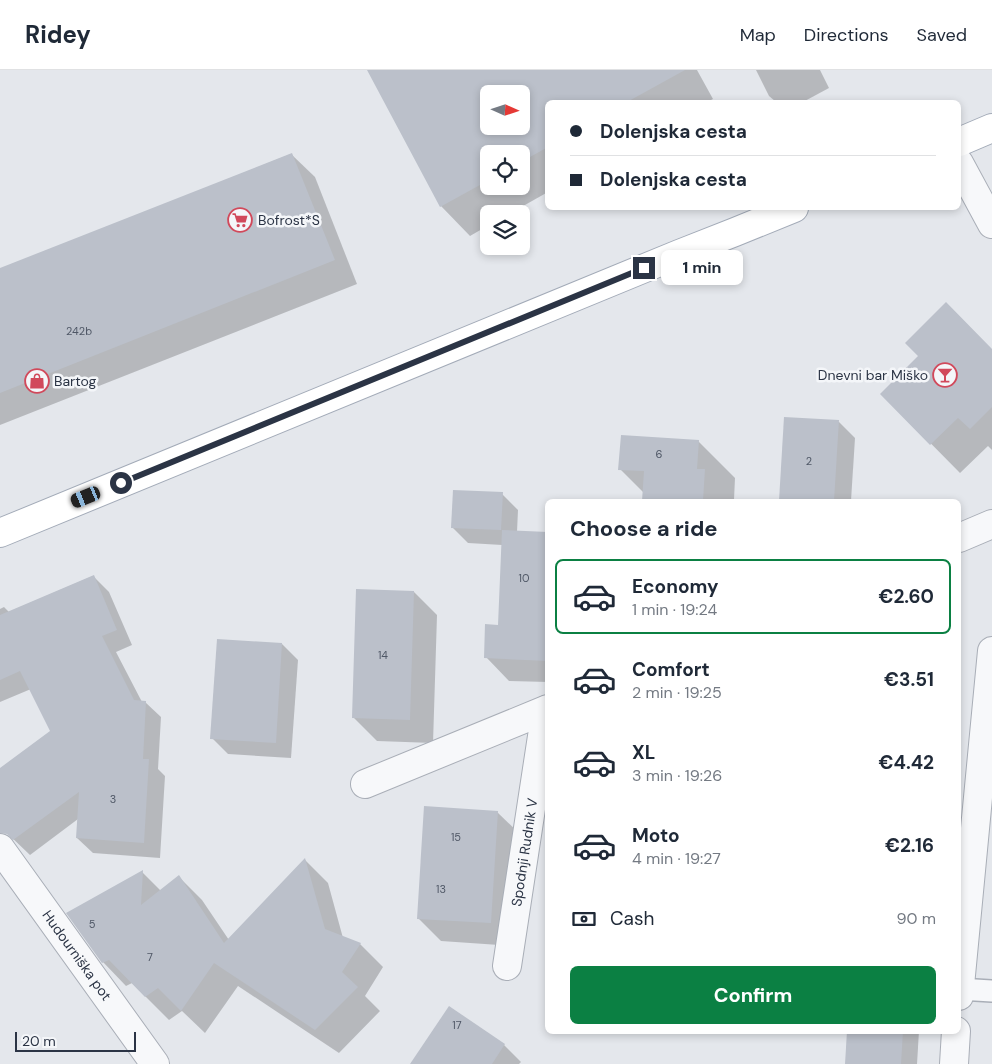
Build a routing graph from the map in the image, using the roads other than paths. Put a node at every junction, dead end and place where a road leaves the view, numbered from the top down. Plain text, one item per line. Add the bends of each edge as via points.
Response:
1 (992, 128) edge
2 (961, 141) edge
3 (961, 167) edge
4 (789, 210) edge
5 (992, 224) edge
6 (992, 524) edge
7 (0, 532) edge
8 (961, 537) edge
9 (992, 651) edge
10 (545, 711) edge
11 (545, 723) edge
12 (365, 784) dead end
13 (0, 848) edge
14 (507, 966) dead end
15 (961, 969) edge
16 (961, 989) edge
17 (992, 991) edge
18 (956, 1034) edge
19 (155, 1064) edge
20 (954, 1064) edge

1 - 2 main road
3 - 5 street
4 - 7 main road
6 - 8 street
9 - 15 street
10 - 12 street, Spodnji Rudnik V
11 - 14 street, Spodnji Rudnik V
13 - 19 street, Hudourniška pot
16 - 17 lane
18 - 20 street

